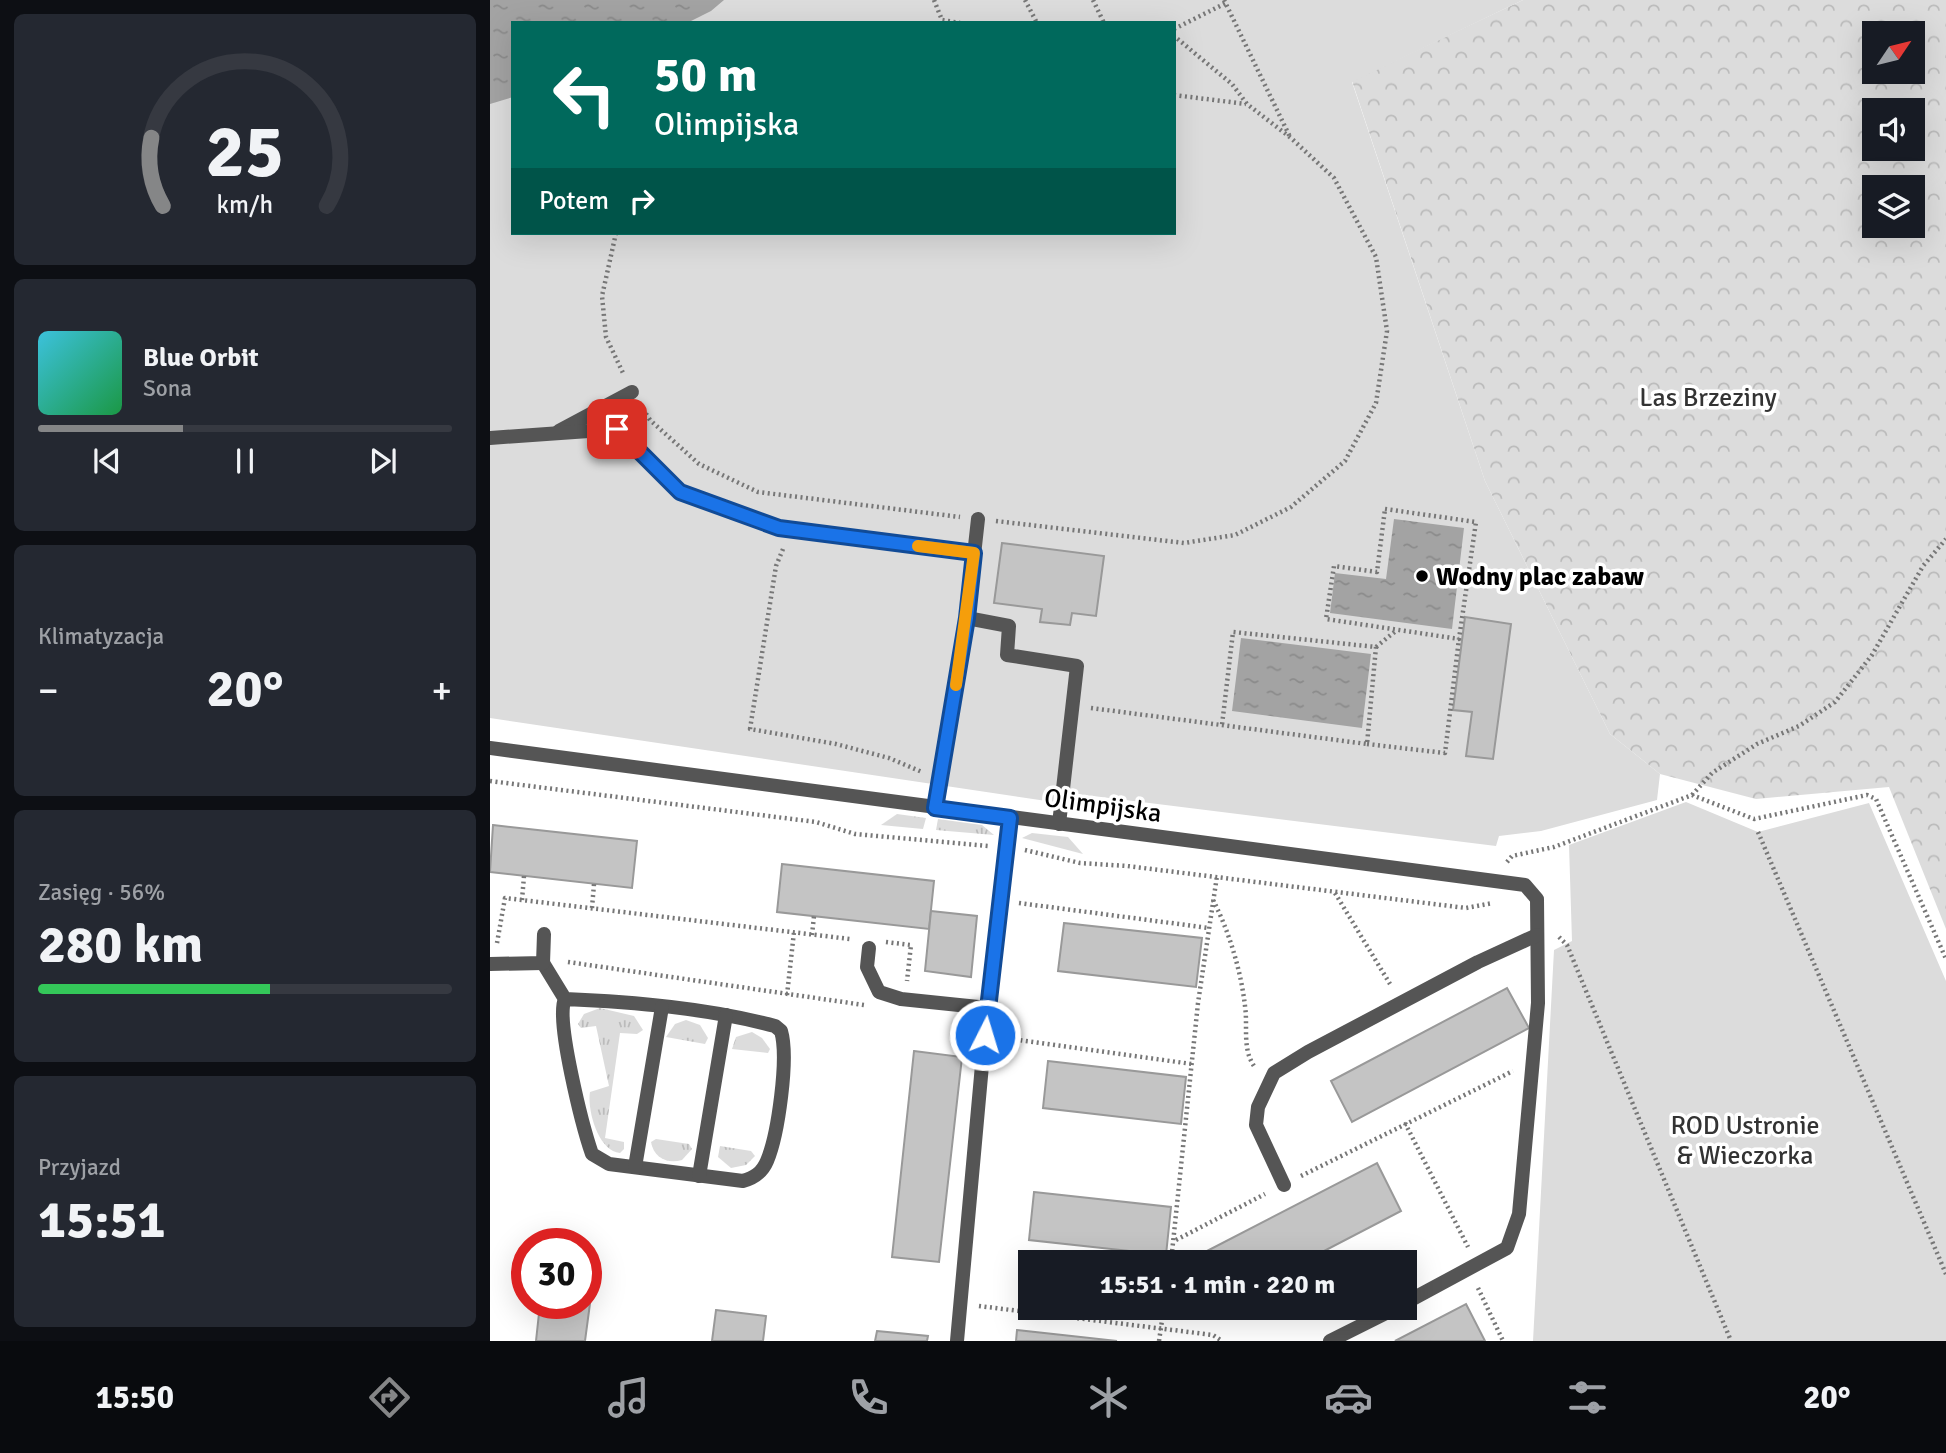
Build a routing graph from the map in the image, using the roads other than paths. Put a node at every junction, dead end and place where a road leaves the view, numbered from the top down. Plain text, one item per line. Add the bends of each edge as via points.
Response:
1 (632, 392) road end
2 (555, 434) junction
3 (490, 438) edge
4 (978, 519) road end
5 (974, 553) junction
6 (967, 618) junction
7 (490, 748) edge
8 (935, 808) junction
9 (1010, 818) junction
10 (1059, 824) junction
11 (544, 934) dead end
12 (1536, 935) junction
13 (868, 943) road end
14 (543, 962) junction
15 (490, 964) edge
16 (565, 999) junction
17 (662, 1007) junction
18 (988, 1008) junction
19 (726, 1015) junction
20 (635, 1167) junction
21 (699, 1176) junction
22 (1284, 1185) road end
23 (1417, 1297) edge
24 (1372, 1320) edge
25 (957, 1341) edge
26 (1329, 1341) edge

1 - 2 street
2 - 3 street
2 - 5 street via 617,429 680,492 779,528
4 - 5 street
5 - 6 street
6 - 8 street
6 - 10 street via 1009,626 1007,654 1077,666
7 - 8 street, Olimpijska
8 - 9 street, Olimpijska
9 - 10 street, Olimpijska
9 - 18 street
10 - 12 street, Olimpijska via 1502,882 1532,889 1537,898
11 - 14 street
12 - 22 street via 1274,1073 1258,1107 1256,1125
12 - 23 street via 1538,1003 1519,1214 1507,1248
13 - 18 street via 867,967 879,992
14 - 15 street
14 - 16 street
16 - 17 street
16 - 20 street via 561,1007 565,1041 592,1154 609,1164
17 - 19 street
17 - 20 street
18 - 25 street
19 - 21 street
19 - 21 street via 781,1031 782,1067 772,1143 754,1178
20 - 21 street
24 - 26 street

